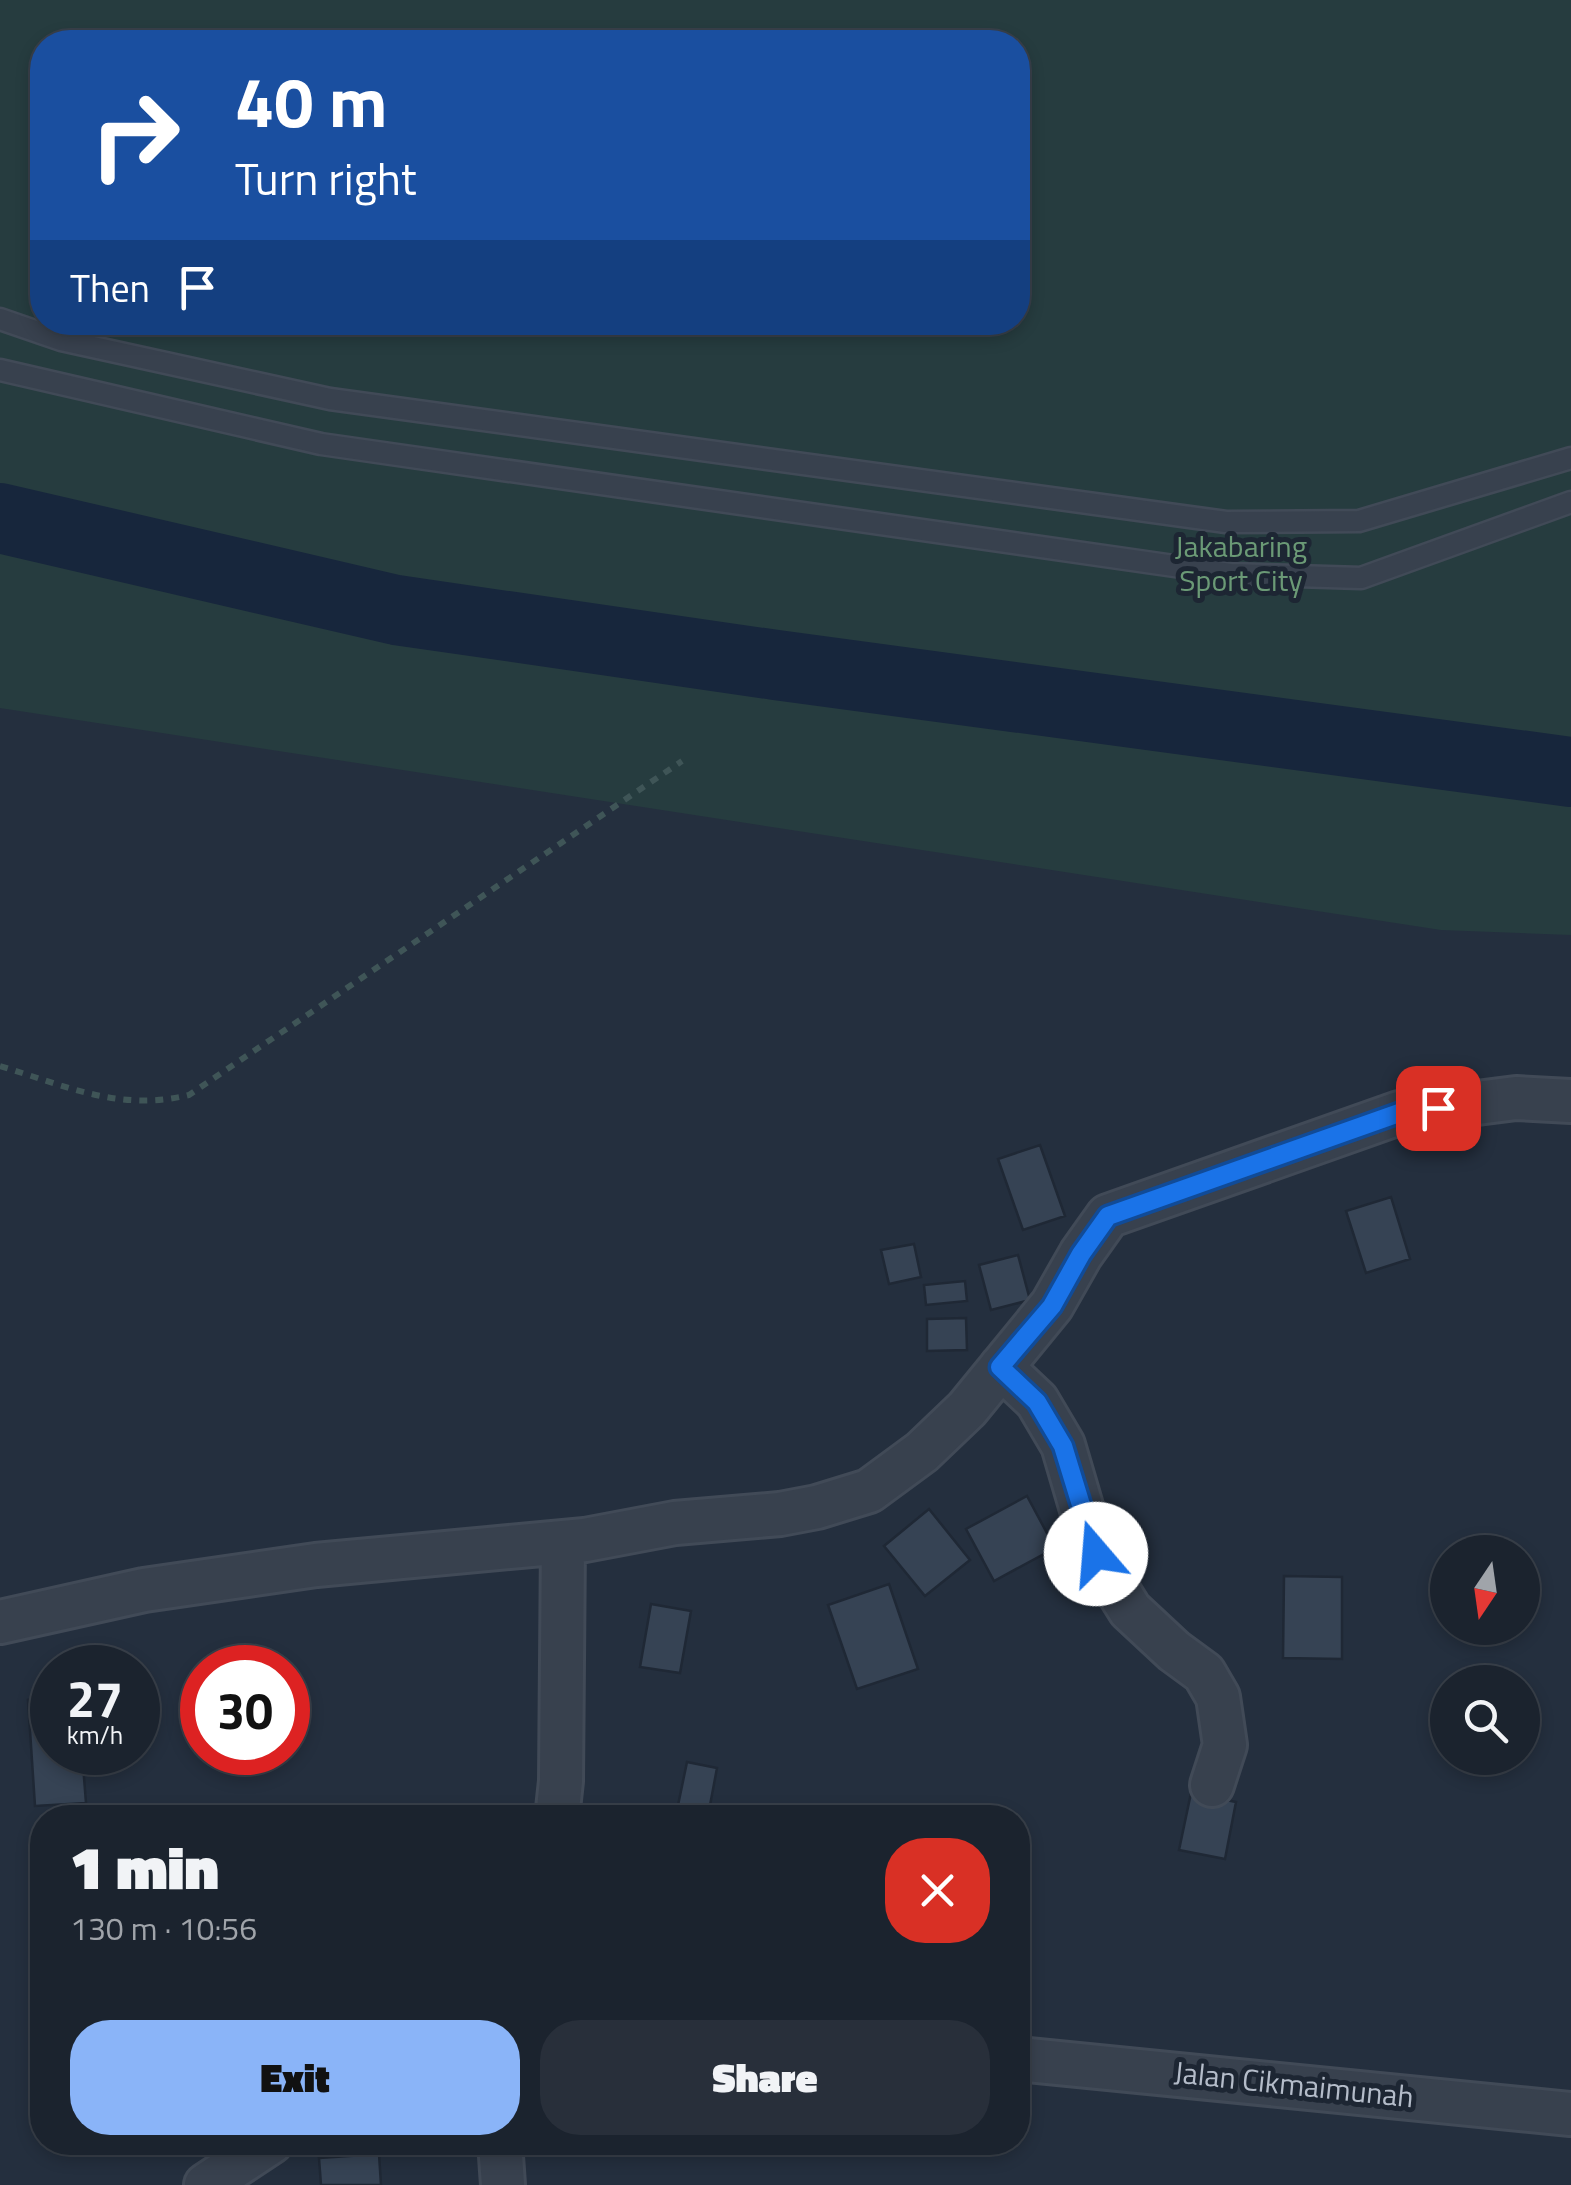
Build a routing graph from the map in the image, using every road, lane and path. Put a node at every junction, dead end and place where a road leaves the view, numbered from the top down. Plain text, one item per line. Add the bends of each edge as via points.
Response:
1 (0, 319) edge
2 (30, 329) edge
3 (46, 335) edge
4 (0, 370) edge
5 (1571, 458) edge
6 (1571, 502) edge
7 (682, 761) dead end
8 (0, 1066) edge
9 (1571, 1101) edge
10 (1000, 1367) junction
11 (563, 1542) junction
12 (0, 1622) edge
13 (1212, 1785) dead end
14 (559, 1805) edge
15 (1030, 2060) edge
16 (1571, 2114) edge
17 (251, 2155) edge
18 (501, 2155) edge
19 (206, 2185) edge
20 (503, 2185) edge

1 - 2 lane
3 - 5 lane via 330,399 1226,522 1360,521
4 - 6 lane via 321,444 1230,574 1360,578
7 - 8 path via 190,1095 130,1103
9 - 10 street via 1516,1098 1399,1113 1108,1216 1052,1306
10 - 11 street via 922,1452 869,1491 798,1510
10 - 13 street via 1037,1402 1063,1446 1096,1554 1130,1610 1204,1673 1218,1698 1225,1745
11 - 12 street via 316,1565 144,1590
11 - 14 street
15 - 16 street, Jalan Cikmaimunah
17 - 19 street
18 - 20 street

